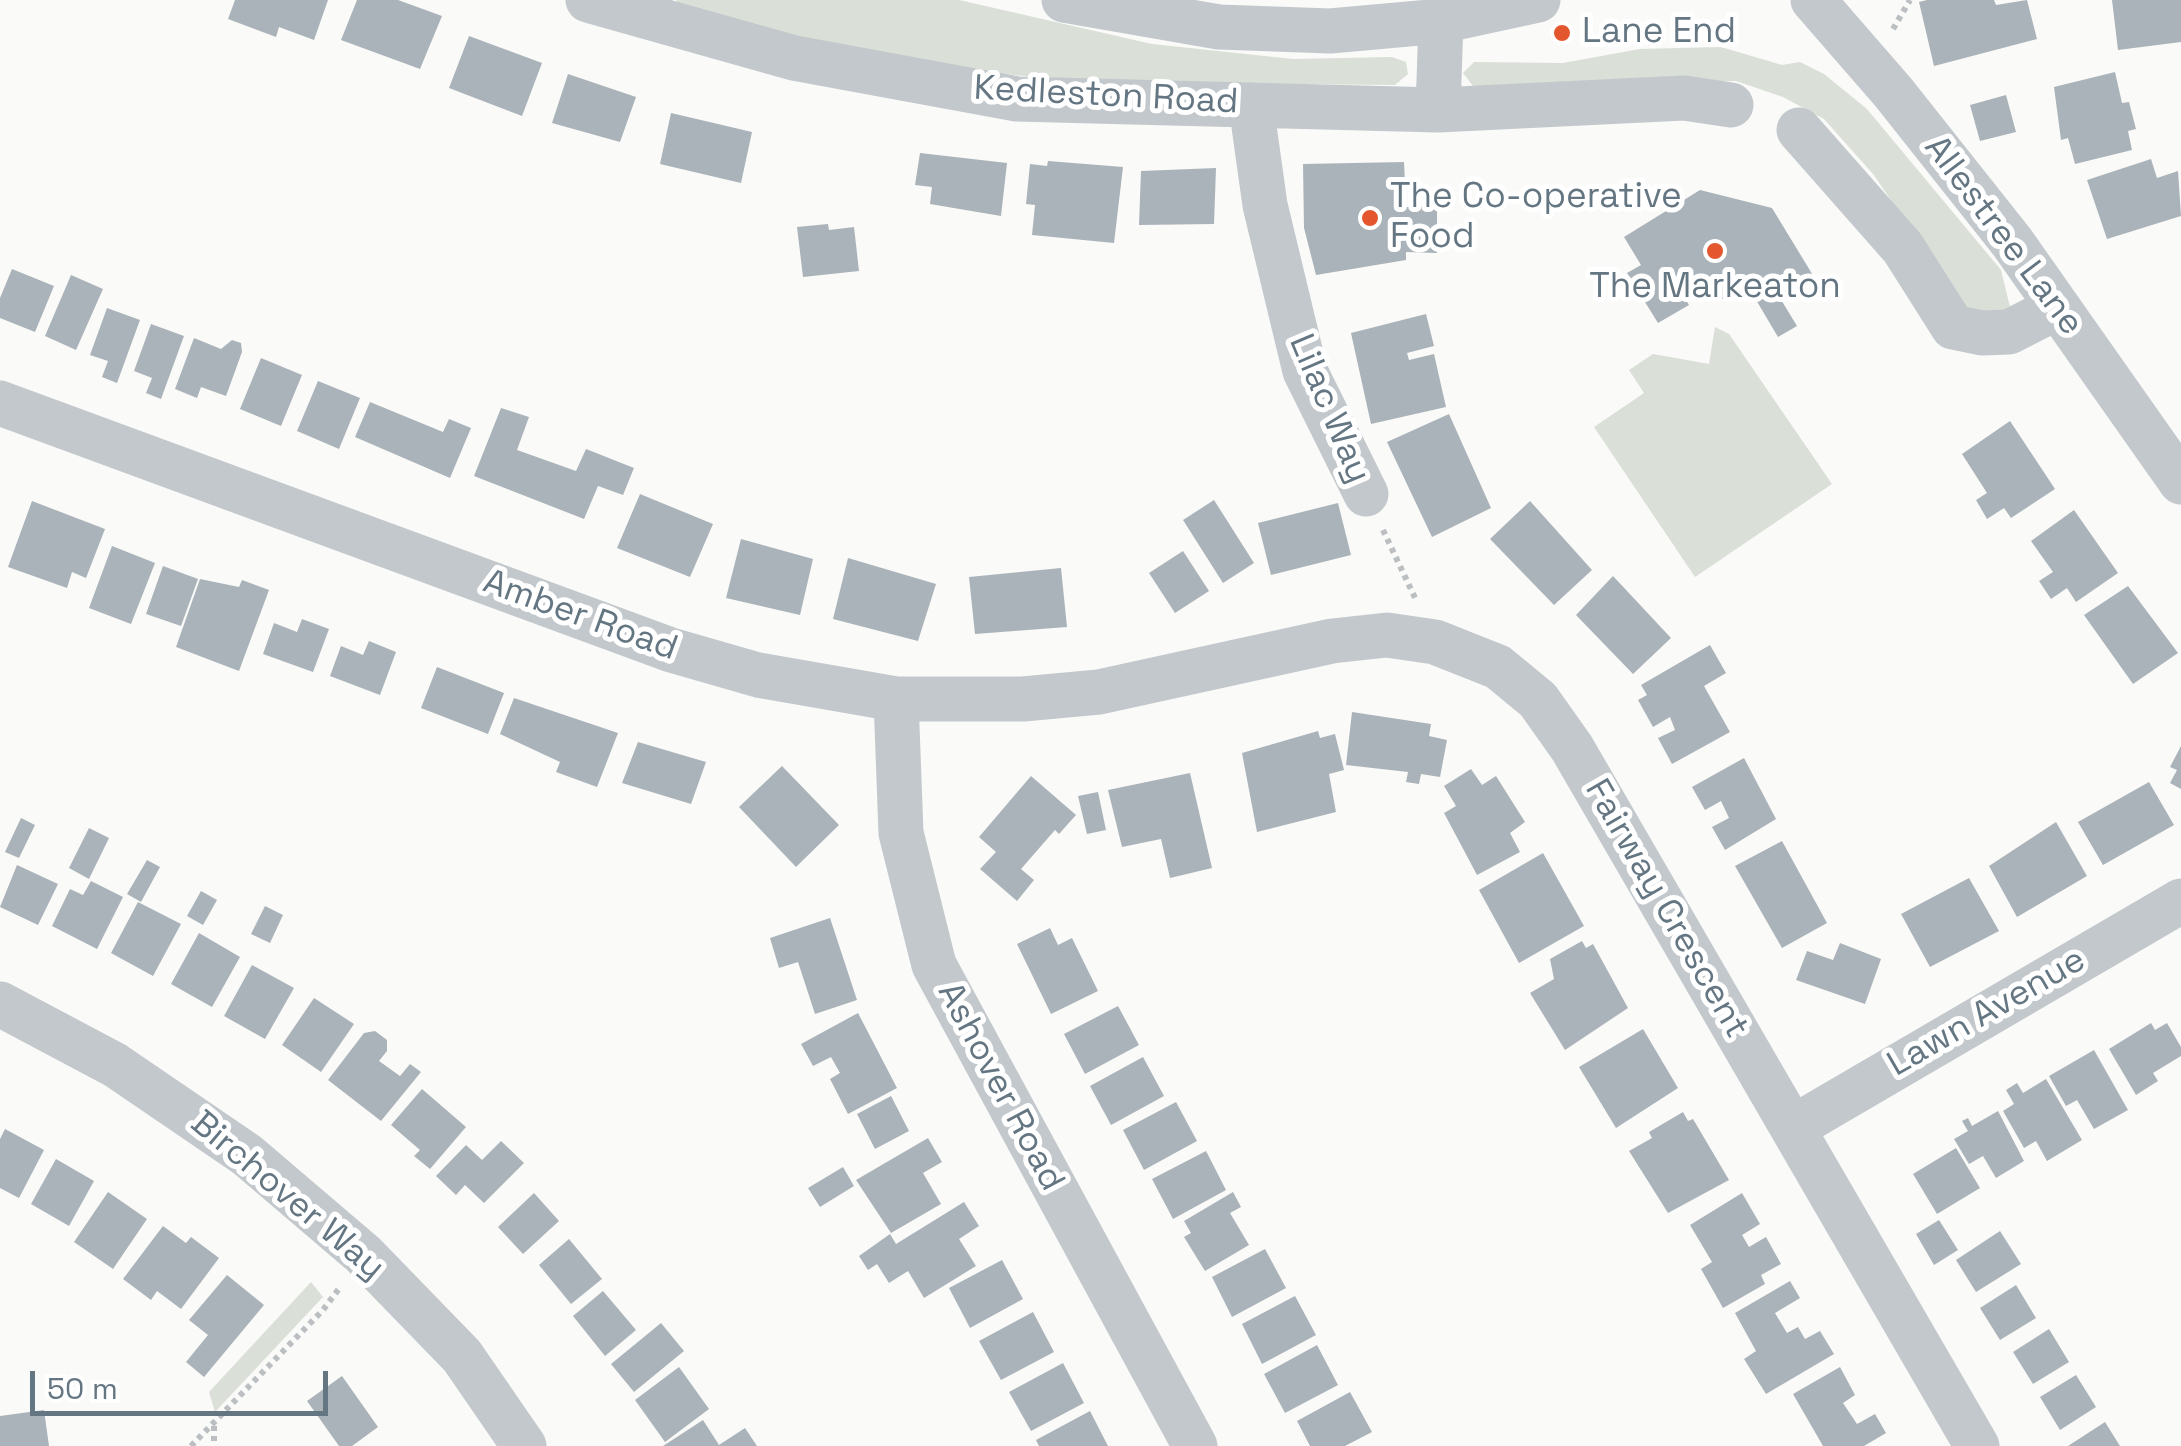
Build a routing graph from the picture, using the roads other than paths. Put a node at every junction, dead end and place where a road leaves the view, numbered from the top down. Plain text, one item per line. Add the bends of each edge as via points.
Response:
1 (588, 0) edge
2 (1064, 0) edge
3 (1538, 0) edge
4 (1813, 0) edge
5 (635, 7) edge
6 (1441, 21) junction
7 (1250, 105) junction
8 (1732, 105) dead end
9 (1438, 110) junction
10 (1798, 130) dead end
11 (2058, 307) junction
12 (0, 402) edge
13 (2181, 482) edge
14 (1366, 494) road end
15 (1184, 675) joint
16 (896, 700) junction
17 (2181, 900) edge
18 (0, 1004) edge
19 (1794, 1127) junction
20 (524, 1446) edge
21 (1196, 1446) edge
22 (1977, 1446) edge

1 - 5 street, Kedleston Road
2 - 6 street via 1219,27 1330,31
3 - 6 street
4 - 11 street, Allestree Lane via 1894,92
5 - 7 street, Kedleston Road via 794,58 1016,98
6 - 9 street
7 - 9 street, Kedleston Road
7 - 14 street, Lilac Way via 1265,206 1305,371
8 - 9 street, Kedleston Road via 1684,98
10 - 11 street via 1903,248 1953,327 2009,332
11 - 13 street, Allestree Lane
12 - 16 street, Amber Road via 672,650 758,675
15 - 16 street, Amber Road via 1023,699
15 - 19 street, Fairway Crescent via 1332,641 1387,636 1436,642 1498,667 1538,700 1572,748
16 - 21 street, Ashover Road via 900,833 934,965
17 - 19 street, Lawn Avenue
18 - 20 street, Birchover Way via 166,1098 364,1254 462,1356
19 - 22 street, Fairway Crescent

